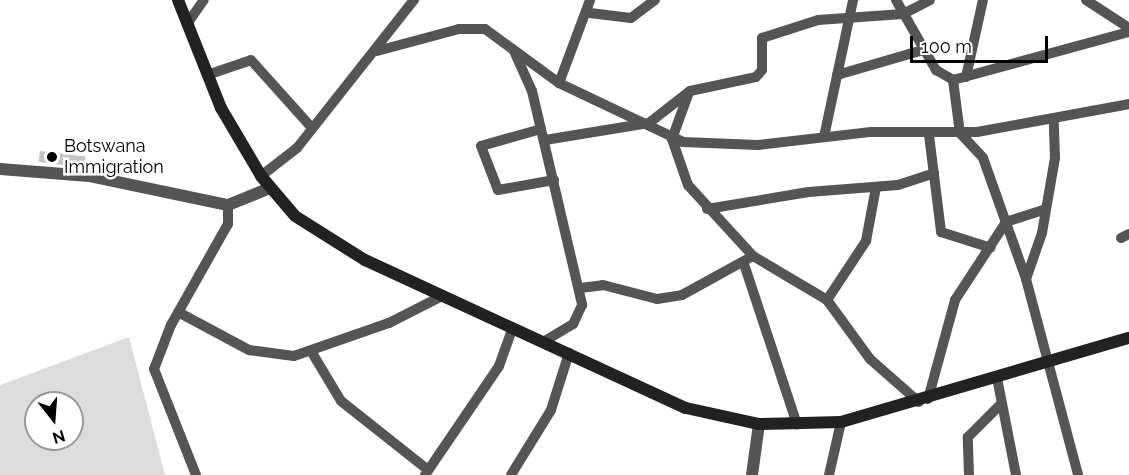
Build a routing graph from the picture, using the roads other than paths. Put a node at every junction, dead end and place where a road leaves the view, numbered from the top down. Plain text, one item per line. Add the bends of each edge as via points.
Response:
1 (178, 0) edge
2 (204, 0) edge
3 (414, 0) edge
4 (590, 0) edge
5 (655, 0) edge
6 (853, 0) edge
7 (896, 0) edge
8 (930, 0) edge
9 (982, 0) edge
10 (1086, 0) edge
11 (590, 13) junction
12 (903, 14) junction
13 (847, 17) junction
14 (187, 24) junction
15 (1129, 30) edge
16 (509, 43) junction
17 (923, 50) junction
18 (377, 51) junction
19 (207, 75) junction
20 (837, 75) junction
21 (966, 77) junction
22 (953, 80) junction
23 (559, 83) junction
24 (690, 90) junction
25 (1129, 104) edge
26 (1054, 121) junction
27 (649, 123) junction
28 (312, 128) junction
29 (541, 129) junction
30 (960, 133) junction
31 (929, 135) junction
32 (824, 137) junction
33 (672, 139) junction
34 (545, 140) junction
35 (0, 169) edge
36 (934, 173) junction
37 (261, 176) junction
38 (554, 180) junction
39 (270, 188) junction
40 (876, 188) junction
41 (228, 205) junction
42 (707, 209) junction
43 (1043, 210) junction
44 (1006, 222) junction
45 (991, 248) junction
46 (753, 256) junction
47 (744, 264) junction
48 (1026, 279) junction
49 (580, 288) junction
50 (442, 296) junction
51 (827, 300) junction
52 (178, 312) junction
53 (513, 327) junction
54 (1129, 338) edge
55 (545, 341) junction
56 (311, 351) junction
57 (569, 353) junction
58 (1046, 363) junction
59 (997, 378) junction
60 (924, 400) junction
61 (999, 406) junction
62 (841, 422) junction
63 (759, 424) junction
64 (797, 424) junction
65 (427, 472) edge
66 (196, 475) edge
67 (511, 475) edge
68 (752, 475) edge
69 (829, 475) edge
70 (969, 475) edge
71 (1016, 475) edge
72 (1078, 475) edge

1 - 14 main road
2 - 14 street
3 - 18 street
4 - 11 street
5 - 11 street via 631,18
6 - 13 street
7 - 12 street
8 - 12 street
9 - 21 street
10 - 15 street
11 - 23 street
12 - 13 street
12 - 17 street
13 - 20 street
13 - 24 street via 818,20 762,38 761,73
14 - 19 main road
15 - 21 street
16 - 18 street via 485,29 459,29
16 - 23 street
16 - 29 street via 527,72
17 - 20 street
17 - 22 street via 936,70
18 - 28 street
19 - 28 street via 251,60
19 - 37 main road
20 - 32 street
21 - 22 street
22 - 30 street
23 - 27 street
24 - 27 street
24 - 33 street
25 - 26 street
26 - 30 street
26 - 43 street via 1055,158
27 - 33 street
27 - 34 street
28 - 37 street
29 - 34 street
29 - 38 street via 481,146 498,190
30 - 31 street
30 - 44 street via 983,158
31 - 32 street via 871,132
31 - 36 street
32 - 33 street via 758,145
33 - 42 street via 688,184
34 - 38 street
35 - 41 street via 89,176
36 - 40 street
36 - 45 street via 941,231
37 - 39 main road
38 - 49 street
39 - 41 street
39 - 50 main road via 295,216 336,245
40 - 42 street
40 - 51 street via 866,240
41 - 52 street via 228,224
42 - 46 street
43 - 44 street
43 - 48 street via 1039,250
44 - 45 street
44 - 48 street
45 - 60 street via 945,322
46 - 47 street
46 - 51 street
47 - 49 street via 709,284 665,297 603,285
47 - 64 street
48 - 58 street
49 - 55 street via 580,317
50 - 53 main road
50 - 56 street
51 - 60 street via 870,359
52 - 56 street via 249,351 274,356
52 - 66 street via 154,369
53 - 55 main road
53 - 65 street via 499,366
54 - 58 main road
55 - 57 main road
56 - 65 street via 341,401
57 - 63 main road via 686,408
57 - 67 street via 551,410
58 - 59 main road
58 - 72 street
59 - 60 main road
59 - 61 street
60 - 62 main road
61 - 70 street via 968,437
61 - 71 street
62 - 64 main road
62 - 69 street
63 - 64 main road
63 - 68 street

